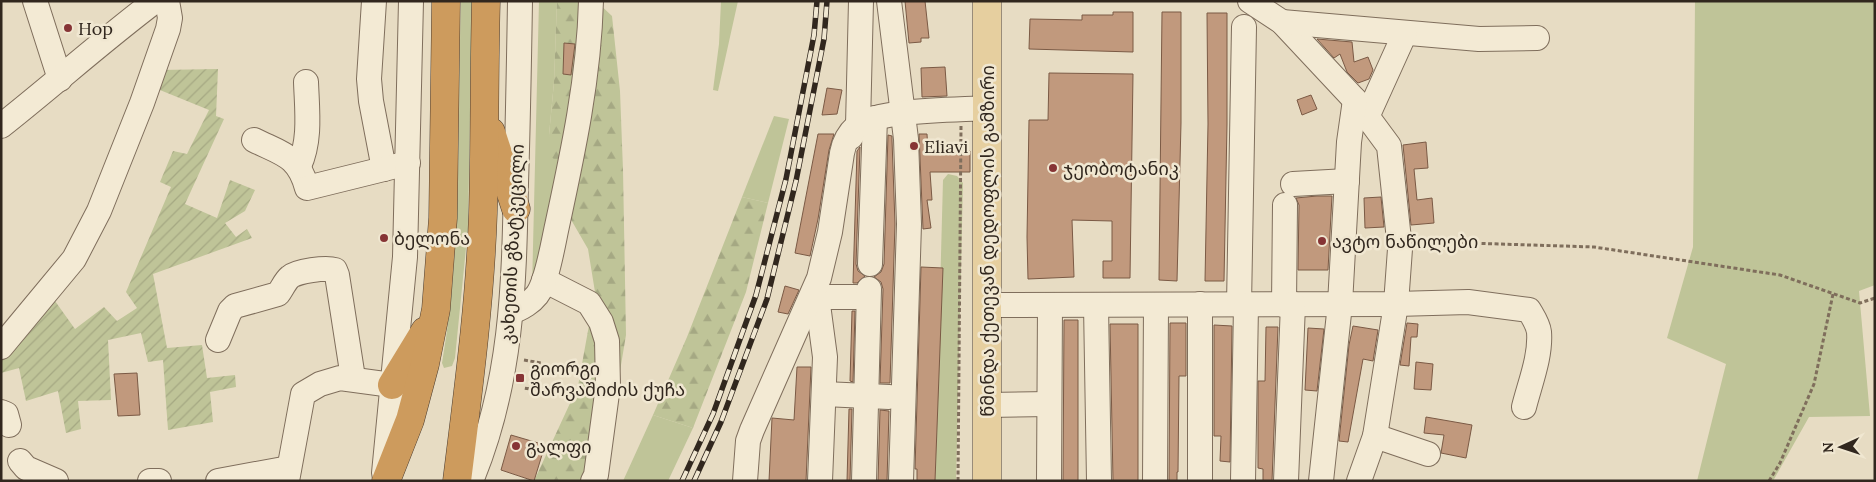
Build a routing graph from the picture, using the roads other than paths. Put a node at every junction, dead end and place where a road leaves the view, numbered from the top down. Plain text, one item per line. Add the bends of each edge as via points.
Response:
1 (35, 1) edge
2 (155, 1) edge
3 (166, 1) edge
4 (374, 1) edge
5 (411, 1) edge
6 (446, 1) edge
7 (486, 1) edge
8 (520, 1) edge
9 (591, 1) edge
10 (861, 1) edge
11 (889, 1) edge
12 (987, 1) edge
13 (1250, 1) edge
14 (1282, 22) junction
15 (1244, 27) dead end
16 (1405, 33) junction
17 (1538, 38) dead end
18 (60, 78) junction
19 (306, 82) dead end
20 (484, 108) junction
21 (974, 109) junction
22 (1361, 109) junction
23 (903, 114) junction
24 (867, 122) junction
25 (1, 126) edge
26 (254, 140) dead end
27 (408, 163) junction
28 (384, 168) junction
29 (303, 177) junction
30 (1347, 181) junction
31 (516, 210) junction
32 (870, 264) dead end
33 (544, 280) junction
34 (816, 295) junction
35 (1096, 304) junction
36 (1200, 304) junction
37 (1289, 304) junction
38 (1340, 304) junction
39 (1396, 304) junction
40 (987, 305) junction
41 (1050, 305) junction
42 (1156, 305) junction
43 (1243, 305) junction
44 (436, 309) junction
45 (512, 312) junction
46 (218, 340) dead end
47 (1, 348) edge
48 (353, 378) junction
49 (392, 385) junction
50 (824, 394) junction
51 (890, 397) junction
52 (1050, 404) junction
53 (987, 405) junction
54 (1524, 407) dead end
55 (1375, 436) junction
56 (1428, 454) dead end
57 (20, 461) dead end
58 (288, 474) edge
59 (56, 481) edge
60 (150, 481) edge
61 (159, 481) edge
62 (218, 481) edge
63 (385, 481) edge
64 (457, 481) edge
65 (471, 481) edge
66 (593, 481) edge
67 (745, 481) edge
68 (749, 481) edge
69 (820, 481) edge
70 (864, 481) edge
71 (902, 481) edge
72 (987, 481) edge
73 (1049, 481) edge
74 (1099, 481) edge
75 (1155, 481) edge
76 (1200, 481) edge
77 (1243, 481) edge
78 (1286, 481) edge
79 (1321, 481) edge
80 (1359, 481) edge

1 - 18 street
2 - 18 street
3 - 47 street via 170,18 168,29 99,211 74,259
4 - 28 street via 369,79
5 - 27 street
6 - 44 highway via 443,218
7 - 20 highway, კახეთის გზატკეცილი
8 - 31 street, კახეთის გზატკეცილი
9 - 33 street via 585,78 572,158
10 - 24 street
11 - 23 street
12 - 21 main road, წმინდა ქეთევან დედოფლის გამზირი
13 - 14 street
14 - 16 street
14 - 22 street
15 - 43 street
16 - 17 street via 1479,39
16 - 22 street
18 - 25 street
19 - 29 street via 307,130
20 - 31 highway
20 - 64 highway, კახეთის გზატკეცილი via 479,275
21 - 23 street
21 - 40 main road, წმინდა ქეთევან დედოფლის გამზირი
22 - 30 street via 1349,142
22 - 39 street via 1389,146 1400,249
23 - 24 street
23 - 51 street via 909,224
24 - 32 street
24 - 34 street via 850,133 843,147
26 - 29 street via 294,160
27 - 28 street
27 - 49 street via 404,266
28 - 29 street
30 - 37 street via 1289,194
30 - 38 street
31 - 45 street, კახეთის გზატკეცილი
33 - 45 street via 537,295
33 - 66 street via 589,303 601,322 607,341 608,386
34 - 50 street via 825,357
34 - 51 street via 862,293
34 - 67 street via 752,430
34 - 68 street via 756,431
35 - 41 street
35 - 42 street
35 - 74 street
36 - 42 street
36 - 43 street
36 - 76 street
37 - 38 street
37 - 43 street
37 - 78 street
38 - 39 street
38 - 79 street
39 - 54 street via 1468,302 1529,310 1539,332 1537,357
39 - 55 street
40 - 41 street
40 - 53 main road, წმინდა ქეთევან დედოფლის გამზირი
41 - 52 street
42 - 75 street
43 - 77 street
44 - 49 highway
44 - 63 highway via 410,420
45 - 65 street, კახეთის გზატკეცილი via 491,426
46 - 48 street via 230,310 235,306 278,294 288,279 296,274 329,268 337,275
48 - 49 street
48 - 58 street via 320,384 303,394
49 - 63 street
50 - 51 street
50 - 69 street
51 - 70 street
51 - 71 street
52 - 53 street
52 - 73 street
53 - 72 main road, წმინდა ქეთევან დედოფლის გამზირი
55 - 56 street
55 - 80 street
57 - 59 street via 26,468
58 - 62 street
60 - 61 street

